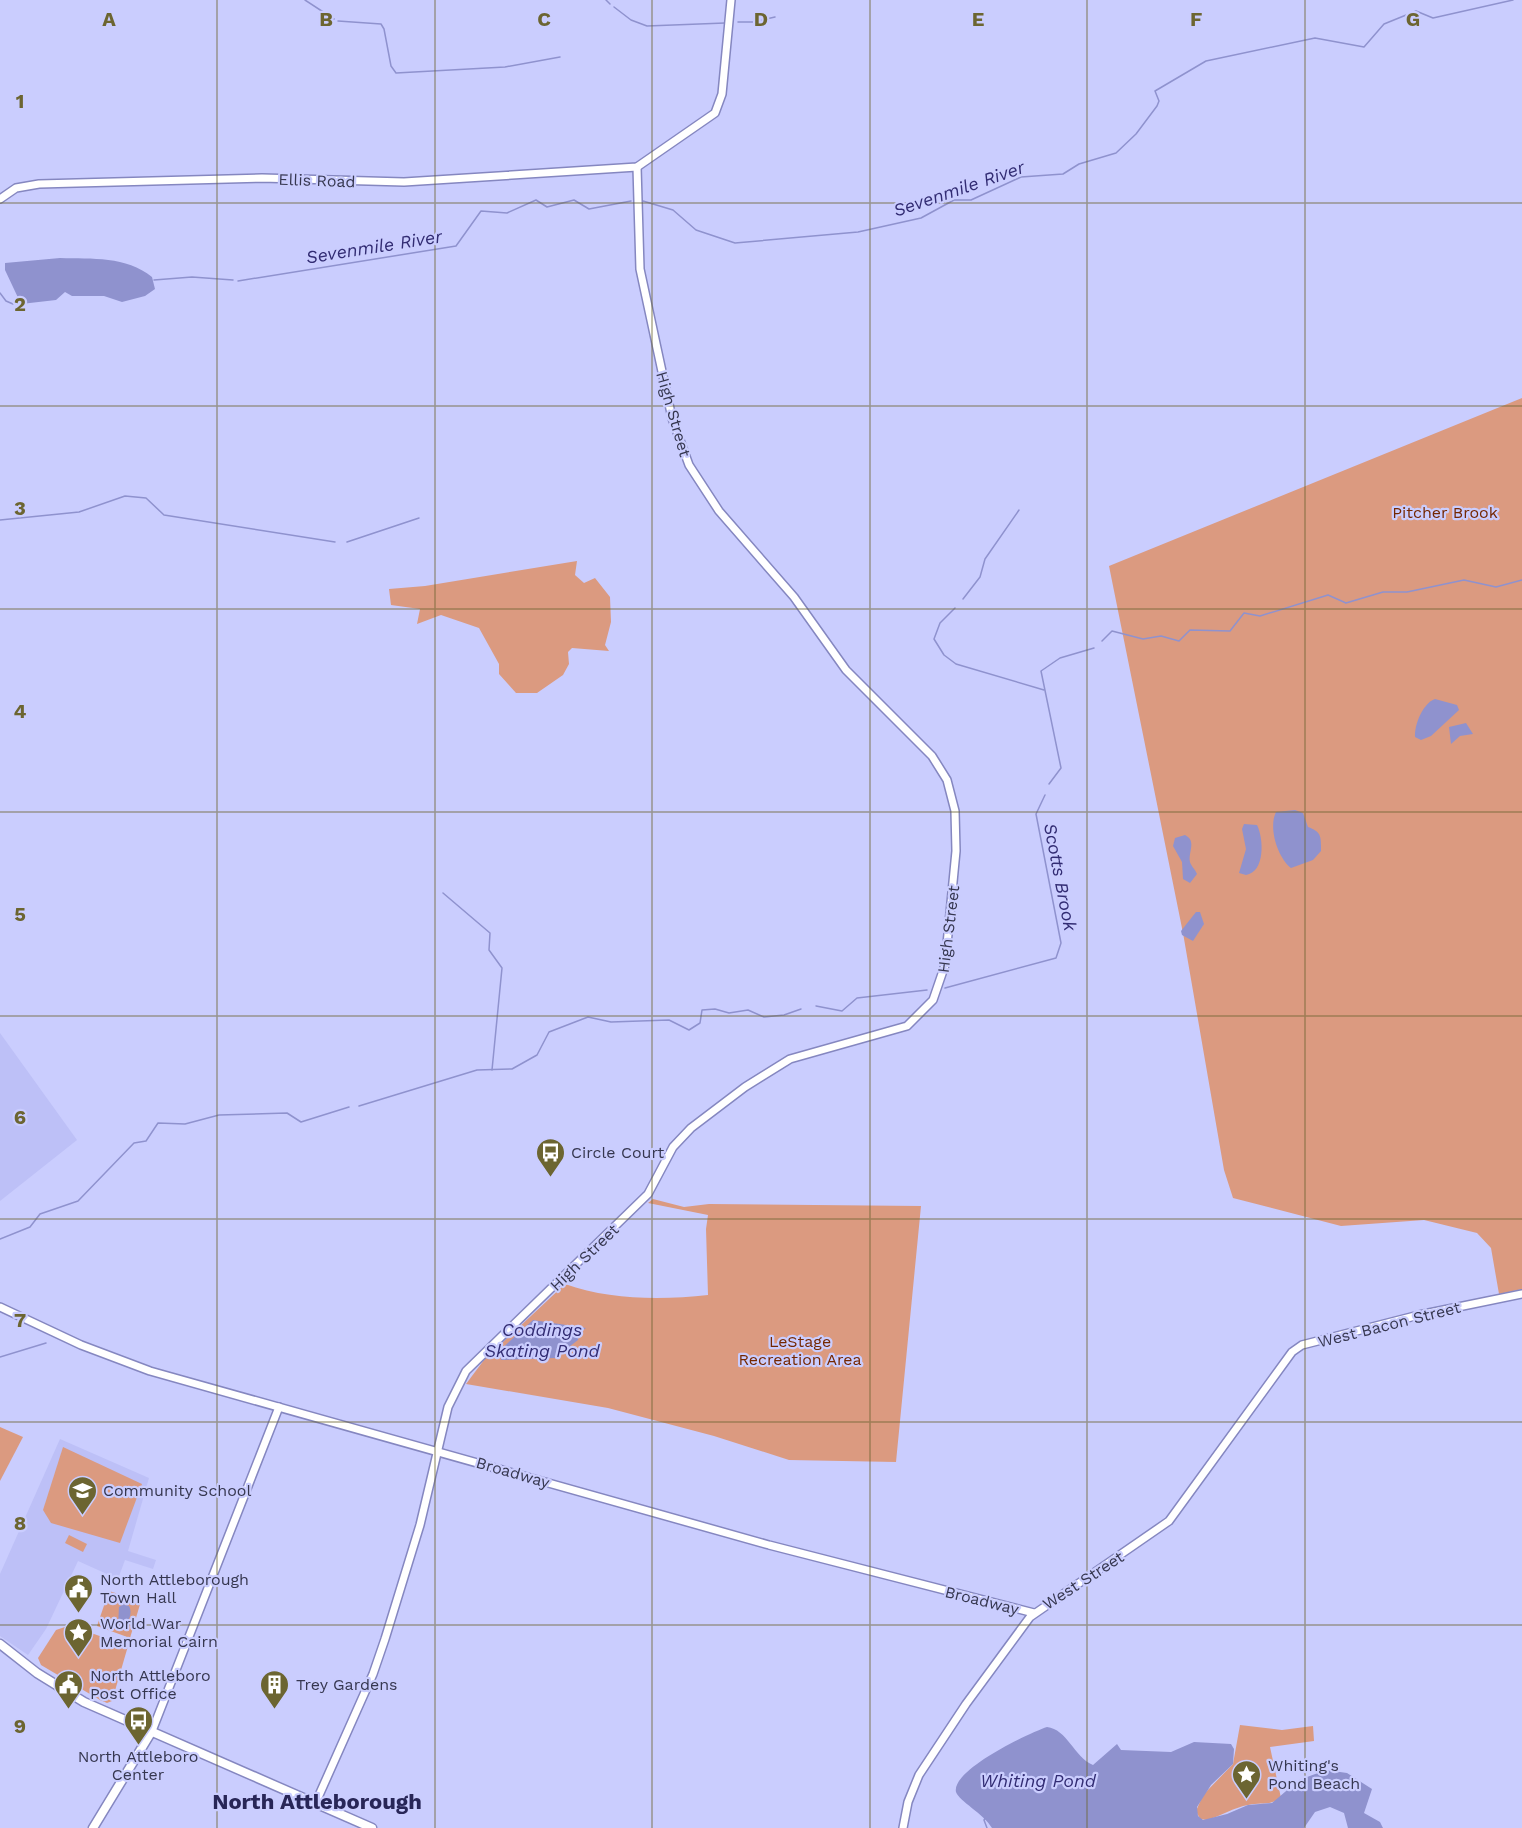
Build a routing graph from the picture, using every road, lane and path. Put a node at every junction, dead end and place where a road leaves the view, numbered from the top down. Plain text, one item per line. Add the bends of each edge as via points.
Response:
1 (731, 0) edge
2 (637, 167) junction
3 (0, 199) edge
4 (1522, 1294) edge
5 (0, 1307) edge
6 (1272, 1380) joint
7 (279, 1407) junction
8 (438, 1451) junction
9 (1034, 1613) junction
10 (0, 1644) edge
11 (152, 1731) junction
12 (316, 1802) junction
13 (93, 1828) edge
14 (372, 1828) edge
15 (903, 1828) edge

1 - 2 street via 722,94 715,113
2 - 3 street, Ellis Road via 395,182 262,178 39,184 16,188
2 - 8 street, High Street via 640,269 669,408 689,465 715,506 794,597 846,670 932,756 947,780 955,811 956,851 945,965 933,999 907,1026 790,1059 745,1087 684,1134 648,1194 466,1371 448,1407
4 - 6 street, West Bacon Street via 1419,1315 1302,1346 1292,1352
5 - 7 street, Broadway via 124,1362
6 - 9 street, West Street via 1169,1521
7 - 8 street, Broadway
7 - 11 street
8 - 9 street, Broadway via 768,1545
8 - 12 street, High Street via 391,1623 373,1674
9 - 15 street, West Street via 919,1775
10 - 11 main road via 84,1702
11 - 12 main road
11 - 13 main road
12 - 14 main road

